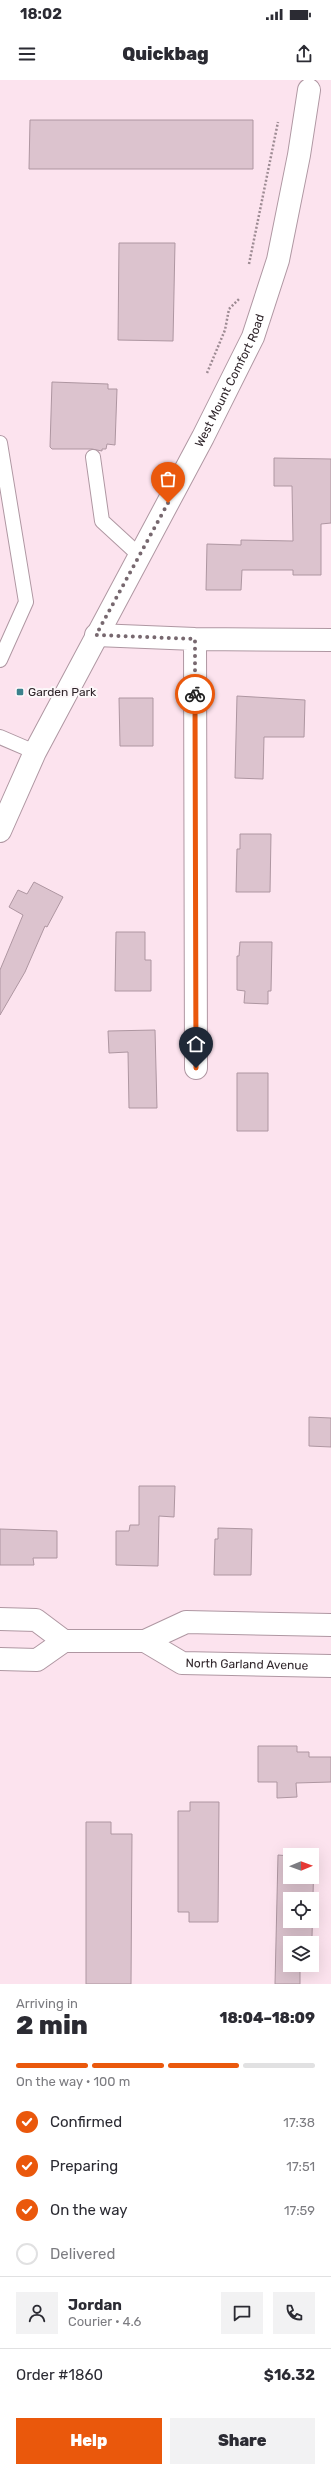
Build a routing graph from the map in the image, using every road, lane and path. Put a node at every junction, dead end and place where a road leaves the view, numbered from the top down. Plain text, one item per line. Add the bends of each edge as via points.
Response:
1 (309, 85) edge
2 (284, 116) dead end
3 (248, 270) dead end
4 (242, 297) dead end
5 (208, 379) dead end
6 (0, 443) edge
7 (93, 457) dead end
8 (139, 555) junction
9 (96, 635) junction
10 (195, 639) junction
11 (331, 640) edge
12 (0, 660) edge
13 (0, 737) edge
14 (35, 752) junction
15 (0, 831) edge
16 (196, 1068) dead end
17 (0, 1619) edge
18 (331, 1625) edge
19 (64, 1641) junction
20 (146, 1641) junction
21 (0, 1659) edge
22 (331, 1666) edge

1 - 8 street, West Mount Comfort Road via 299,156 278,260 253,338 204,437
2 - 3 path via 277,125
4 - 5 path via 228,309 225,330 208,367
6 - 12 lane via 26,602
7 - 8 lane via 102,521
8 - 9 street, West Mount Comfort Road
9 - 10 street
9 - 14 street, West Mount Comfort Road
10 - 11 street
10 - 16 street
13 - 14 lane
14 - 15 street, West Mount Comfort Road
17 - 19 street via 36,1620
18 - 20 street via 186,1622
19 - 20 street
19 - 21 street via 36,1660
20 - 22 street, North Garland Avenue via 182,1662

